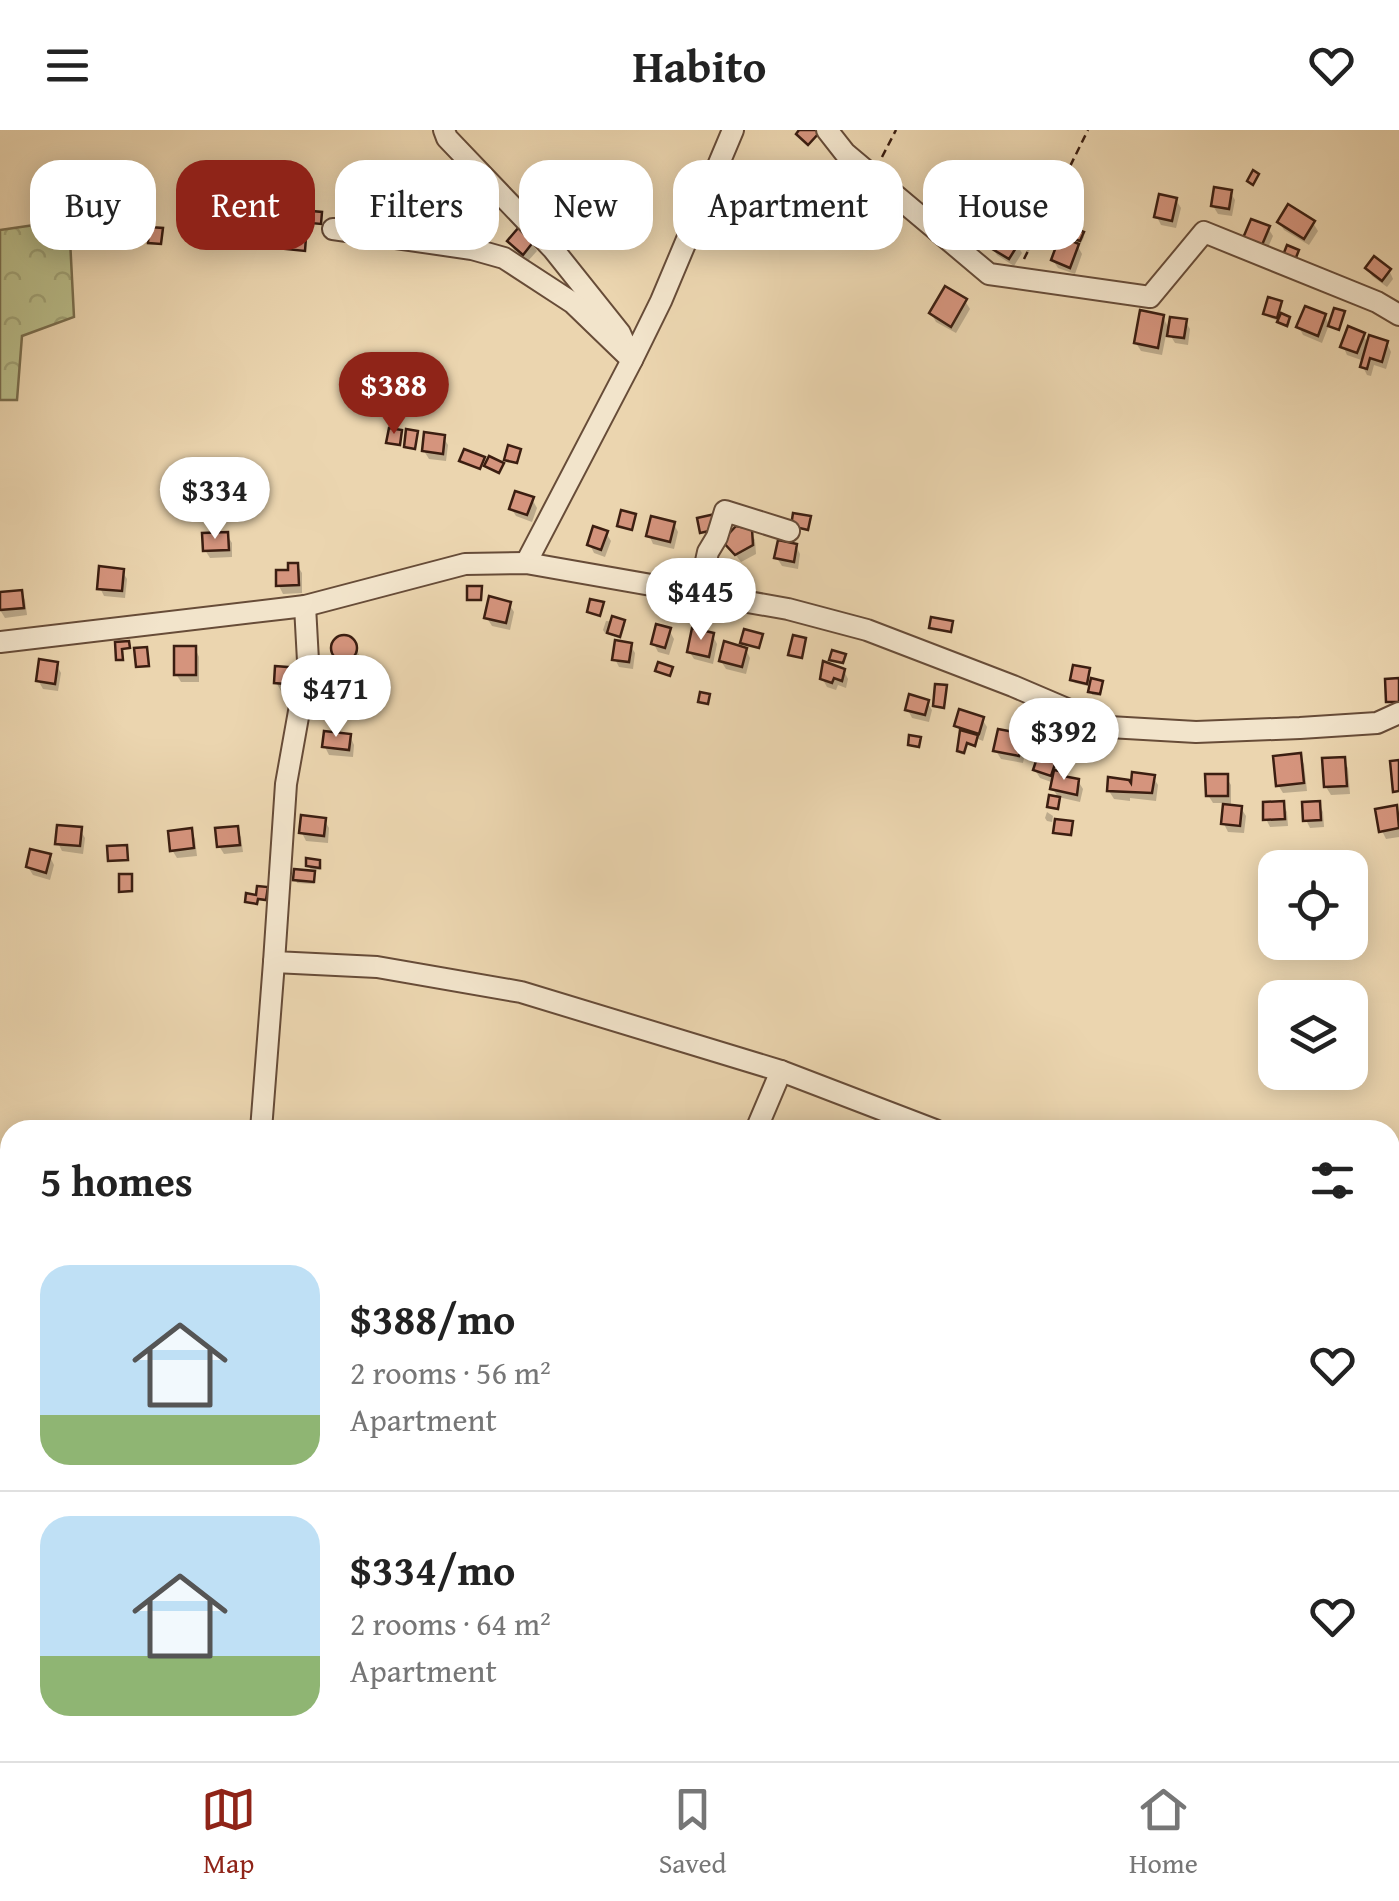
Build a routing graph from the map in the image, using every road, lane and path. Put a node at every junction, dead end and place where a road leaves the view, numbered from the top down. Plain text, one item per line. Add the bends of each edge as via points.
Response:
1 (444, 130) edge
2 (733, 130) edge
3 (827, 130) edge
4 (896, 130) edge
5 (1088, 130) edge
6 (854, 160) edge
7 (881, 160) edge
8 (903, 201) edge
9 (333, 230) dead end
10 (1014, 278) junction
11 (1399, 315) edge
12 (632, 360) junction
13 (788, 531) dead end
14 (526, 563) junction
15 (699, 593) junction
16 (305, 606) junction
17 (0, 642) edge
18 (1399, 713) edge
19 (274, 962) junction
20 (781, 1070) junction
21 (263, 1120) edge
22 (760, 1120) edge
23 (910, 1120) edge

1 - 12 street via 554,248 620,333
2 - 12 street
3 - 6 street
4 - 7 path
5 - 10 path
8 - 10 street via 989,274
9 - 12 street via 504,258 573,302
10 - 11 street via 1150,297 1204,232
12 - 14 street
13 - 15 street via 726,510
14 - 15 street
14 - 16 street via 465,564
15 - 18 street via 866,630 1109,727 1300,728 1377,723
16 - 17 street
16 - 19 street via 308,661 286,784
19 - 20 street via 377,968 521,992
19 - 21 street
20 - 22 street
20 - 23 street

